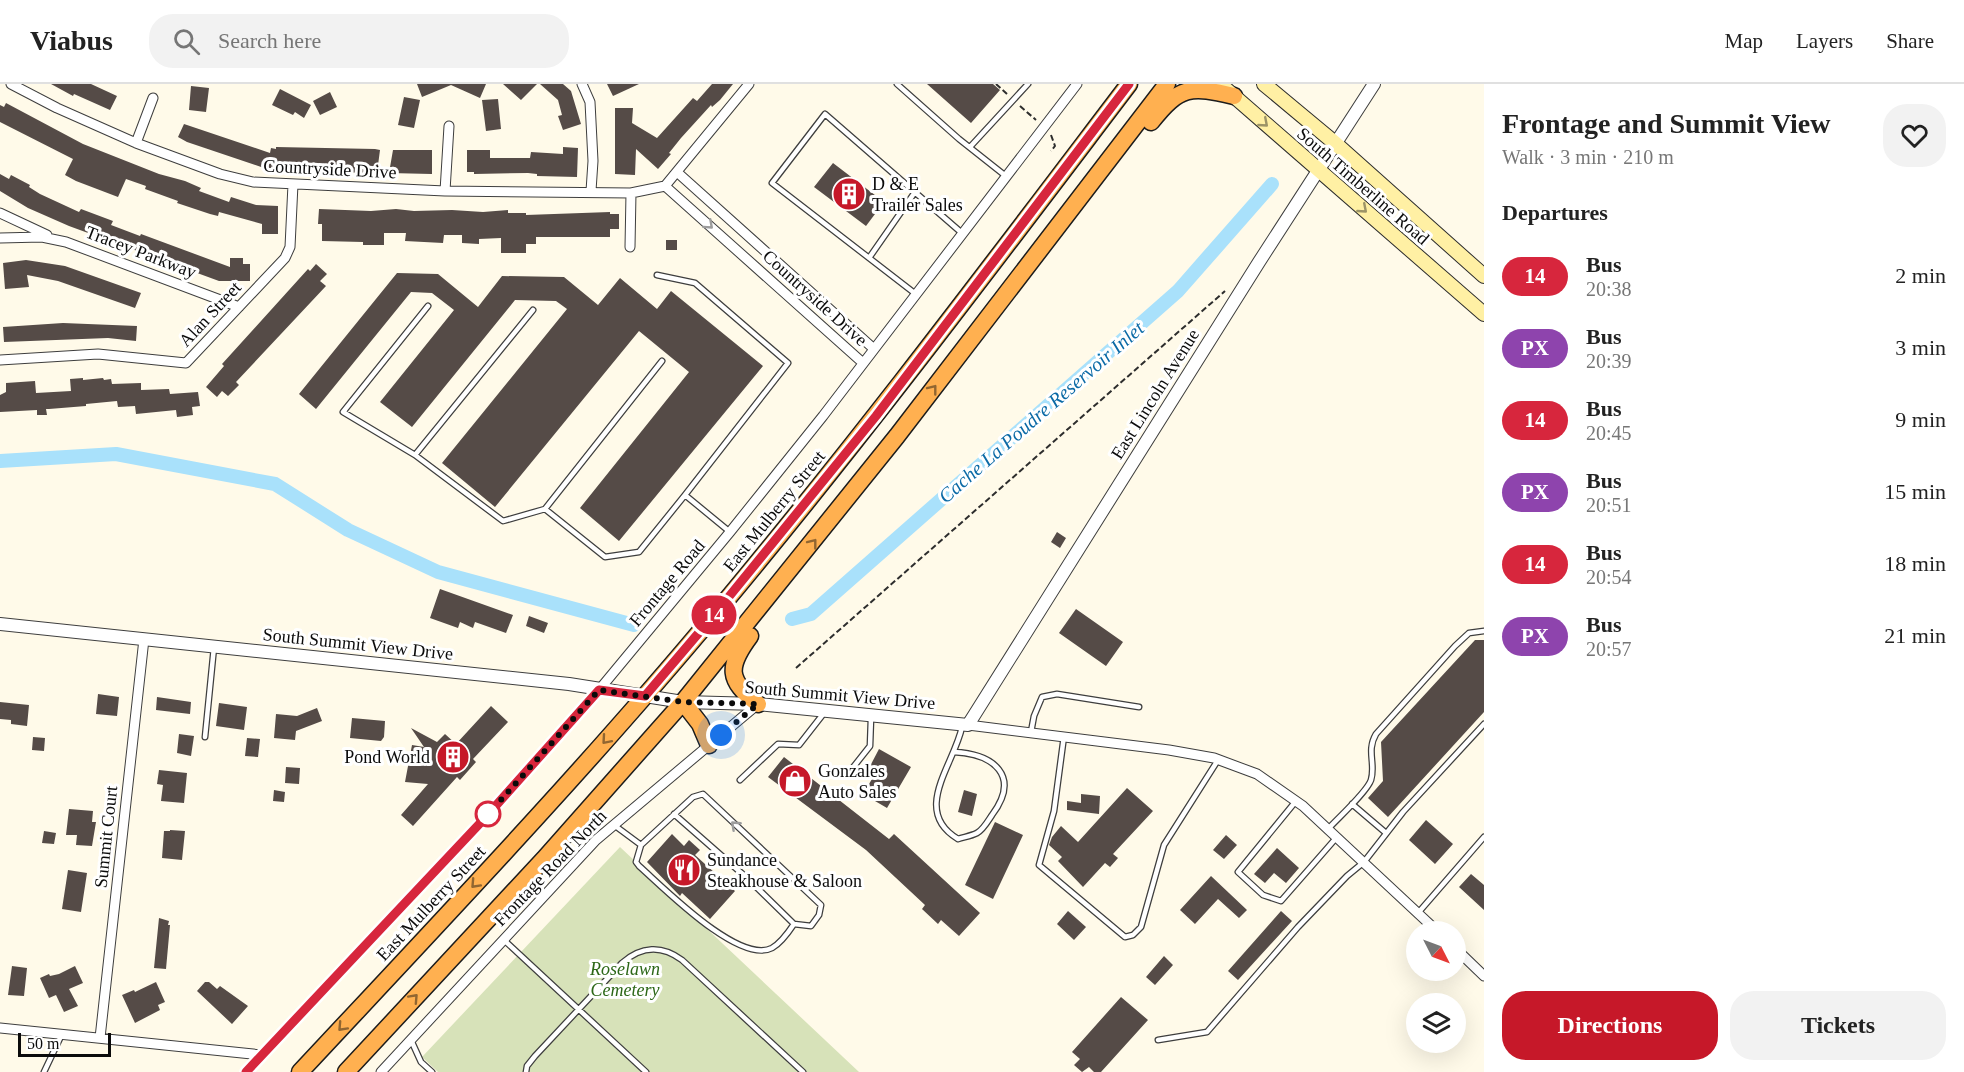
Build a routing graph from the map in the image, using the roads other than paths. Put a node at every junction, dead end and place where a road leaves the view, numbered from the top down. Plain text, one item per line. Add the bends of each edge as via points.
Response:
1 (11, 84) edge
2 (582, 84) edge
3 (749, 84) edge
4 (897, 84) edge
5 (1028, 84) edge
6 (1077, 84) edge
7 (1117, 84) edge
8 (1129, 84) edge
9 (1167, 84) edge
10 (1220, 84) edge
11 (1264, 84) edge
12 (1374, 84) edge
13 (1234, 96) junction
14 (153, 98) dead end
15 (449, 126) dead end
16 (136, 143) junction
17 (1336, 144) junction
18 (970, 147) junction
19 (1318, 171) junction
20 (678, 173) junction
21 (1007, 177) junction
22 (293, 184) junction
23 (665, 186) junction
24 (445, 191) junction
25 (591, 191) junction
26 (915, 192) junction
27 (631, 193) junction
28 (0, 213) edge
29 (963, 234) junction
30 (0, 238) edge
31 (66, 242) junction
32 (630, 247) dead end
33 (869, 258) junction
34 (988, 268) junction
35 (657, 274) dead end
36 (1484, 276) edge
37 (917, 294) junction
38 (428, 306) dead end
39 (239, 307) junction
40 (533, 310) dead end
41 (1484, 314) edge
42 (983, 325) junction
43 (874, 349) junction
44 (0, 360) edge
45 (662, 361) dead end
46 (863, 363) junction
47 (415, 455) junction
48 (685, 495) junction
49 (545, 509) junction
50 (730, 532) junction
51 (790, 572) junction
52 (0, 624) edge
53 (1484, 631) edge
54 (144, 639) junction
55 (214, 647) junction
56 (599, 690) junction
57 (645, 696) junction
58 (683, 702) junction
59 (758, 704) junction
60 (1139, 707) dead end
61 (825, 711) junction
62 (871, 715) junction
63 (1484, 724) edge
64 (965, 725) junction
65 (1031, 732) junction
66 (1064, 736) junction
67 (205, 737) dead end
68 (709, 746) junction
69 (954, 752) junction
70 (1218, 760) junction
71 (847, 775) dead end
72 (740, 780) dead end
73 (1296, 801) junction
74 (1352, 804) junction
75 (674, 814) junction
76 (614, 825) junction
77 (1328, 829) junction
78 (1386, 833) junction
79 (1337, 837) junction
80 (1484, 837) edge
81 (641, 844) junction
82 (1364, 862) junction
83 (1418, 913) junction
84 (1426, 921) edge
85 (794, 924) junction
86 (504, 940) junction
87 (1466, 957) edge
88 (1482, 971) edge
89 (579, 1009) junction
90 (0, 1028) edge
91 (62, 1034) junction
92 (100, 1038) junction
93 (411, 1040) junction
94 (1158, 1040) dead end
95 (262, 1055) junction
96 (429, 1071) edge
97 (44, 1072) edge
98 (246, 1072) edge
99 (300, 1072) edge
100 (346, 1072) edge
101 (381, 1072) edge
102 (526, 1072) edge
103 (646, 1072) edge
104 (803, 1072) edge

1 - 16 street, Countryside Drive
2 - 25 street via 590,102
3 - 20 street
4 - 18 lane
5 - 18 lane
6 - 21 street, Frontage Road
7 - 34 highway via 1035,193
8 - 34 highway, East Mulberry Street
9 - 42 highway
10 - 13 main road, South Timberline Road
11 - 17 main road, South Timberline Road
12 - 17 street, East Lincoln Avenue
13 -> 19 main road, South Timberline Road
13 - 42 highway via 1190,90 1161,109 1017,297
14 - 16 street
15 - 24 street
16 - 22 street, Countryside Drive via 220,174 253,182
17 - 19 street, East Lincoln Avenue
17 - 36 main road, South Timberline Road
18 - 21 lane
19 -> 41 main road, South Timberline Road
19 - 64 street, East Lincoln Avenue
20 - 23 street
20 - 43 street, Countryside Drive
21 - 29 street, Frontage Road
22 - 24 street, Countryside Drive
22 - 39 street, Alan Street via 290,247 285,258
23 - 27 street, Countryside Drive
23 -> 46 street, Countryside Drive
24 - 25 street, Countryside Drive
25 - 27 street, Countryside Drive
26 - 29 lane
26 - 33 lane
26 - 33 lane via 825,114 772,183
27 - 32 street
28 - 31 street, Tracey Parkway
29 - 37 street, Frontage Road
30 - 31 street, Tracey Parkway via 42,237
31 - 39 street, Tracey Parkway
33 - 37 lane
34 - 57 highway, East Mulberry Street via 876,416
35 - 48 lane via 695,283 788,363
37 - 43 street, Frontage Road
38 - 47 lane via 343,412
39 - 44 street, Alan Street via 186,363 98,354
40 - 47 lane
51 -> 42 highway
43 - 46 street, Frontage Road
45 - 49 lane
46 - 50 street, Frontage Road
47 - 49 lane via 503,521
48 - 49 lane via 639,552 605,557
48 - 50 lane
50 - 56 street, Frontage Road
51 - 58 highway
51 - 59 highway via 770,611 734,663 734,680
52 - 54 street, South Summit View Drive
53 - 74 lane via 1469,633 1376,734 1370,743 1371,780
54 - 55 street, South Summit View Drive
54 - 92 street, Summit Court
55 - 56 street, South Summit View Drive
55 - 67 lane
56 - 57 street, South Summit View Drive
56 - 95 street, Frontage Road
57 - 58 street, South Summit View Drive
57 -> 99 highway, East Mulberry Street via 550,804
58 - 59 street, South Summit View Drive
58 - 68 highway via 700,724
100 -> 58 highway
59 - 61 street, South Summit View Drive
59 - 68 street, Frontage Road North
60 - 65 lane via 1057,694 1042,697
61 - 62 street, South Summit View Drive
61 - 72 lane via 799,745 778,744
62 - 64 street, South Summit View Drive
62 - 71 lane via 870,746
63 - 78 lane
64 - 65 street, South Summit View Drive
64 - 69 lane
65 - 66 street, South Summit View Drive
66 - 70 street, South Summit View Drive
66 - 70 lane via 1054,811 1040,865 1125,937 1141,927 1164,845
68 - 76 street, Frontage Road North
69 - 69 lane via 935,804 940,824 958,839 979,833 997,808 1004,779 988,760 972,753
70 - 73 street, South Summit View Drive via 1257,774
73 - 77 street, South Summit View Drive
73 - 79 lane via 1238,872 1263,895 1281,901
74 - 77 lane
74 - 78 lane
75 - 81 lane
75 - 85 lane
85 -> 75 lane via 811,926 821,905 703,794 693,797
76 - 81 lane
76 - 86 street, Frontage Road North
77 - 79 street, South Summit View Drive
78 - 82 lane
79 - 82 street, South Summit View Drive
80 - 83 lane
81 - 85 lane via 636,862 639,866 713,930 749,949 771,949
82 - 83 street, South Summit View Drive
82 - 94 lane via 1298,927 1207,1032
83 - 84 street, South Summit View Drive
86 - 89 lane
86 - 93 street, Frontage Road North
87 - 88 street
89 - 102 lane via 535,1056
89 - 103 lane
89 - 104 lane via 632,954 663,950 682,960
90 - 91 street
91 - 92 street
91 - 97 lane
92 - 95 street
93 - 96 lane
93 - 101 street, Frontage Road North
95 - 98 street, Frontage Road

